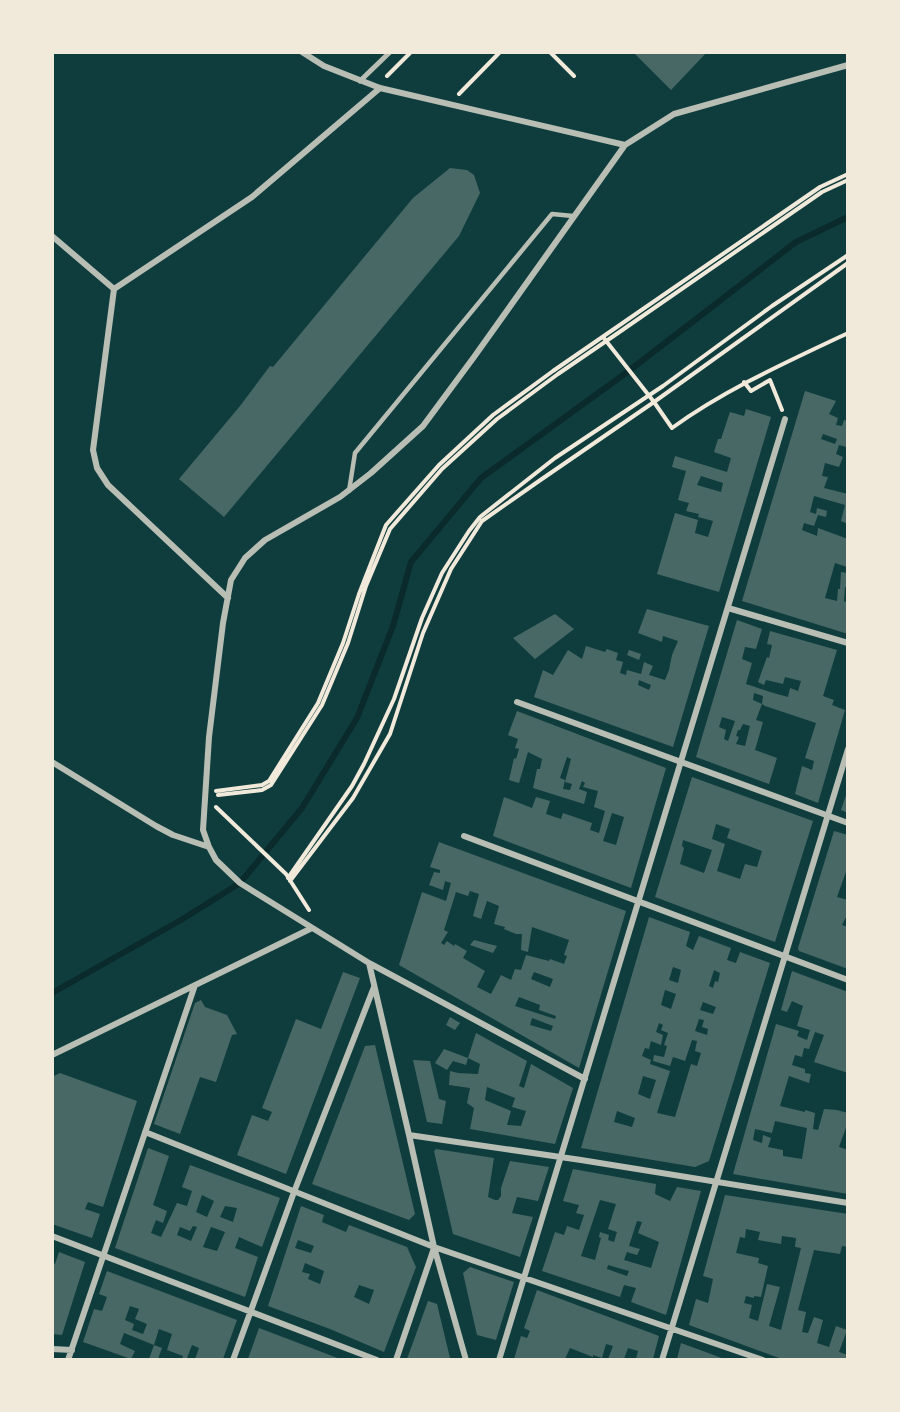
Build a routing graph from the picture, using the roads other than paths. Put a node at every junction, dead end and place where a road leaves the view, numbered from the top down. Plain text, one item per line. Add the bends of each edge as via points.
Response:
1 (302, 52) edge
2 (390, 52) edge
3 (848, 65) edge
4 (360, 81) junction
5 (380, 88) junction
6 (625, 145) junction
7 (573, 216) junction
8 (52, 236) edge
9 (114, 289) junction
10 (785, 419) road end
11 (349, 491) junction
12 (228, 598) junction
13 (728, 608) junction
14 (848, 643) edge
15 (517, 702) dead end
16 (848, 749) edge
17 (52, 762) edge
18 (681, 762) junction
19 (828, 816) junction
20 (848, 823) edge
21 (464, 836) dead end
22 (209, 847) junction
23 (638, 901) junction
24 (312, 928) junction
25 (784, 957) junction
26 (369, 963) junction
27 (848, 980) edge
28 (195, 985) junction
29 (374, 986) junction
30 (52, 1055) edge
31 (585, 1079) junction
32 (145, 1132) junction
33 (409, 1135) junction
34 (561, 1157) junction
35 (716, 1182) junction
36 (294, 1192) junction
37 (848, 1203) edge
38 (52, 1236) edge
39 (434, 1247) junction
40 (104, 1255) junction
41 (523, 1277) junction
42 (250, 1311) junction
43 (672, 1328) junction
44 (52, 1349) edge
45 (72, 1350) junction
46 (68, 1359) edge
47 (233, 1359) edge
48 (377, 1359) edge
49 (396, 1359) edge
50 (466, 1359) edge
51 (499, 1359) edge
52 (662, 1359) edge
53 (763, 1359) edge

1 - 4 street
2 - 4 street
3 - 6 street via 674,114
4 - 5 street
5 - 6 street
5 - 9 street via 252,197
6 - 7 street
7 - 11 street via 423,426
7 - 11 lane via 552,214 355,453
8 - 9 street
9 - 12 street via 93,450 97,468 108,485
10 - 13 street
11 - 12 street via 258,546 231,580
12 - 22 street via 209,737 203,830
13 - 14 street
13 - 18 street
15 - 18 street
16 - 19 street
17 - 22 street via 156,826
18 - 19 street
18 - 23 street
19 - 20 street
19 - 25 street
21 - 23 street
22 - 24 street via 216,860 240,883
23 - 25 street
23 - 31 street
24 - 26 street
24 - 28 street
25 - 27 street
25 - 35 street
26 - 29 street
26 - 31 street
28 - 30 street
28 - 32 street
29 - 33 street
29 - 36 street
31 - 34 street
32 - 36 street
32 - 40 street
33 - 34 street
33 - 39 street
34 - 35 street
34 - 41 street
35 - 37 street
35 - 43 street
36 - 39 street
36 - 42 street
38 - 40 street
39 - 41 street
39 - 49 street
39 - 50 street
40 - 42 street
40 - 45 street
41 - 43 street
41 - 51 street
42 - 47 street
42 - 48 street
43 - 52 street
43 - 53 street
44 - 45 street
45 - 46 street

